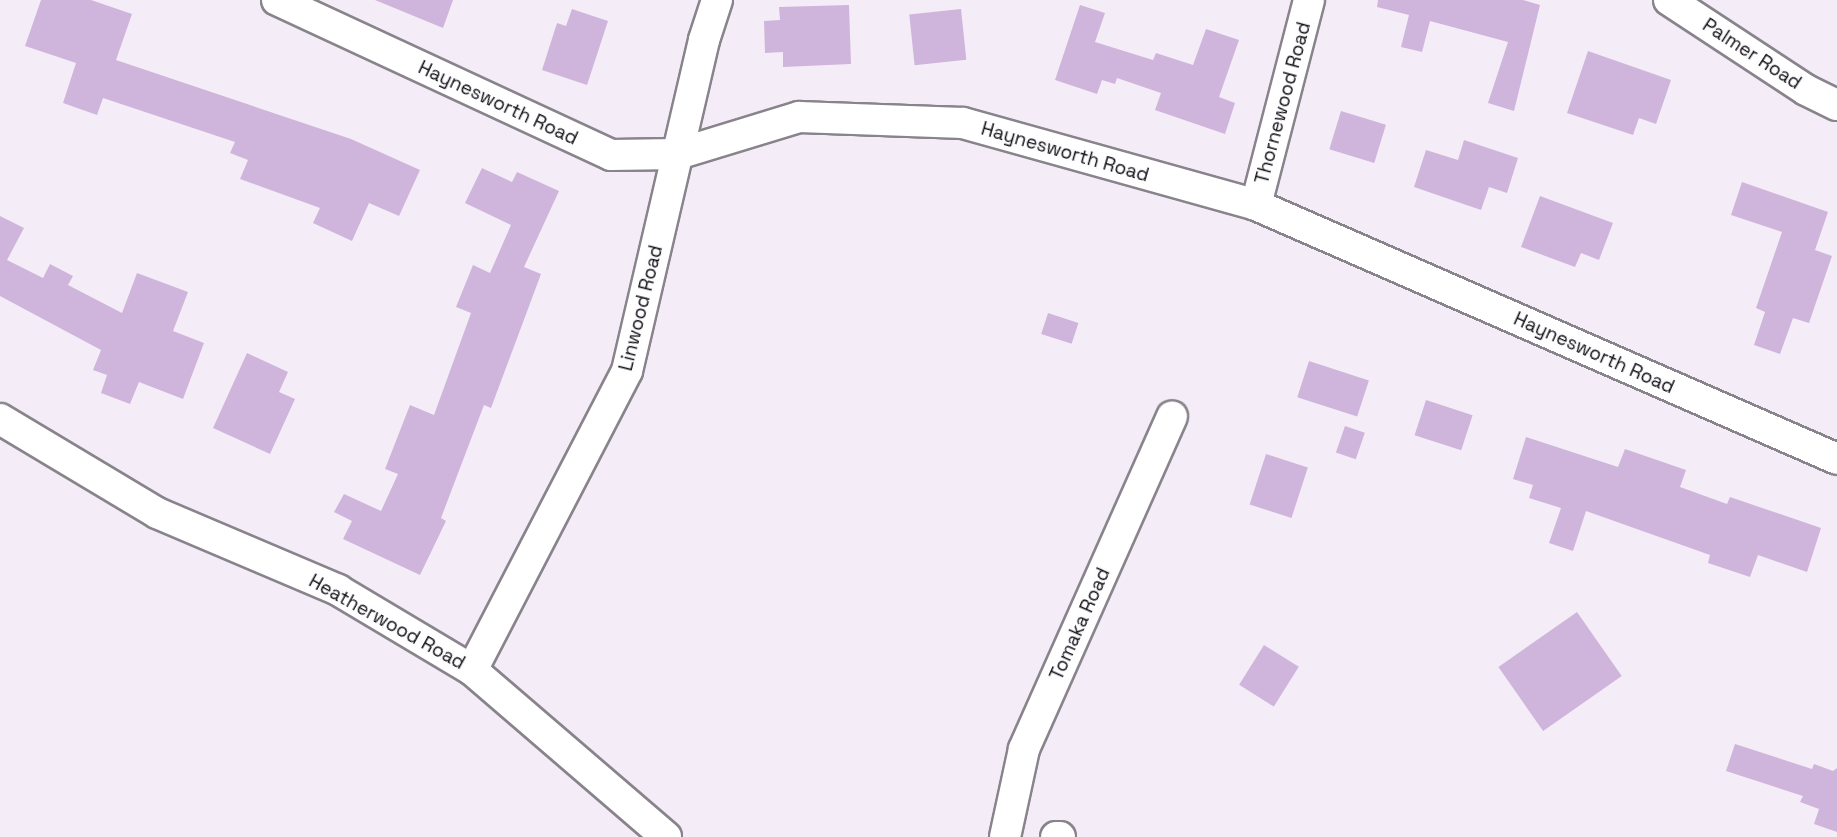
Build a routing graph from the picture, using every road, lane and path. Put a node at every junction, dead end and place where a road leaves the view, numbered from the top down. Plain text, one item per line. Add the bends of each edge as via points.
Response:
1 (277, 0) edge
2 (717, 0) edge
3 (1309, 0) edge
4 (1669, 0) edge
5 (1837, 105) edge
6 (678, 154) junction
7 (1256, 205) junction
8 (1172, 416) dead end
9 (0, 419) edge
10 (1837, 459) edge
11 (472, 670) junction
12 (666, 837) edge
13 (1005, 837) edge

1 - 6 street, Haynesworth Road via 611,155
2 - 6 street, Linwood Road
3 - 7 street, Thornewood Road
4 - 5 street, Palmer Road via 1806,90
6 - 7 street, Haynesworth Road via 799,117 963,123
6 - 11 street, Linwood Road via 627,372
7 - 10 street, Haynesworth Road
8 - 13 street, Tomaka Road via 1024,749
9 - 11 street, Heatherwood Road via 157,513 338,590
11 - 12 street, Heatherwood Road

